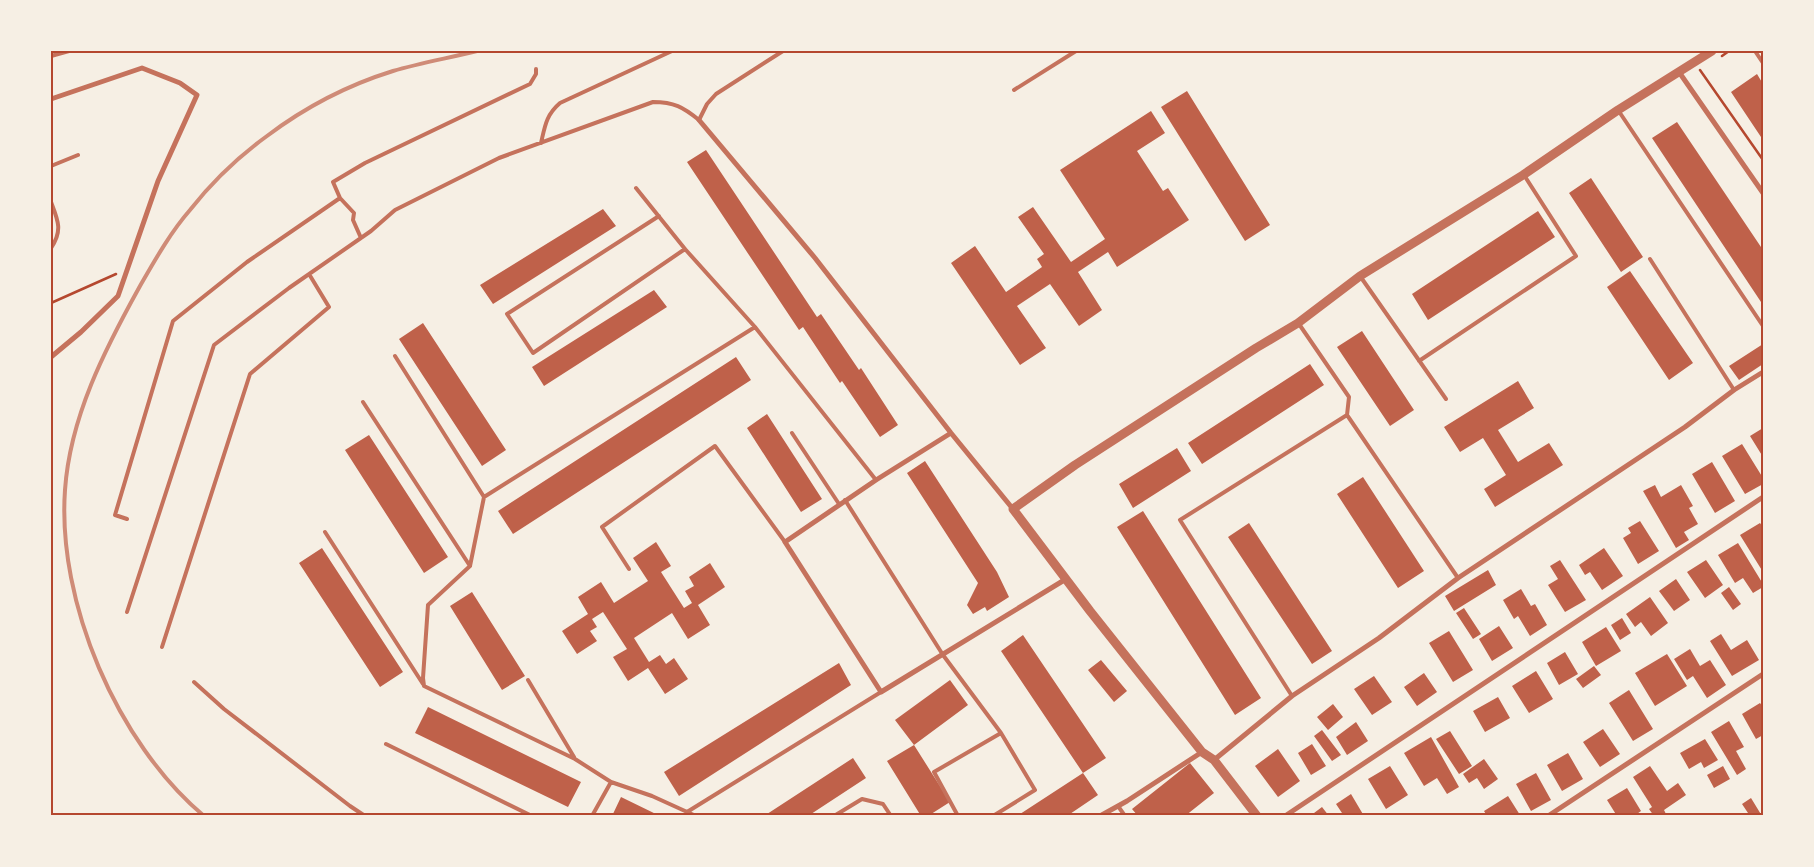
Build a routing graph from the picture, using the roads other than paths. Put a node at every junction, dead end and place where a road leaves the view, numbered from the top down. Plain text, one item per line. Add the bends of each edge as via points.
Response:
1 (69, 51) edge
2 (672, 51) edge
3 (783, 51) edge
4 (1076, 51) edge
5 (1755, 51) edge
6 (51, 56) edge
7 (1713, 56) edge
8 (1763, 63) edge
9 (536, 69) dead end
10 (1679, 72) junction
11 (1014, 90) dead end
12 (51, 98) edge
13 (1618, 110) junction
14 (699, 120) junction
15 (541, 143) junction
16 (78, 155) dead end
17 (51, 166) edge
18 (1523, 175) junction
19 (636, 188) dead end
20 (1763, 193) edge
21 (340, 198) junction
22 (51, 202) edge
23 (659, 216) junction
24 (361, 238) junction
25 (51, 248) edge
26 (685, 250) junction
27 (1650, 259) dead end
28 (310, 274) junction
29 (1360, 276) junction
30 (1298, 323) junction
31 (1763, 326) edge
32 (755, 327) junction
33 (395, 356) dead end
34 (51, 357) edge
35 (1418, 361) junction
36 (1763, 372) edge
37 (1734, 390) junction
38 (1446, 399) dead end
39 (363, 402) dead end
40 (1347, 416) junction
41 (792, 433) dead end
42 (951, 433) junction
43 (876, 480) junction
44 (484, 497) junction
45 (1763, 497) edge
46 (845, 500) junction
47 (839, 504) junction
48 (1012, 509) junction
49 (127, 519) dead end
50 (325, 532) dead end
51 (785, 542) junction
52 (470, 566) junction
53 (629, 569) dead end
54 (1066, 578) junction
55 (1458, 578) junction
56 (127, 612) dead end
57 (162, 647) dead end
58 (943, 655) junction
59 (1763, 674) edge
60 (528, 680) dead end
61 (194, 682) dead end
62 (424, 686) junction
63 (881, 692) junction
64 (1292, 696) junction
65 (1001, 733) junction
66 (386, 744) dead end
67 (1202, 752) junction
68 (575, 759) junction
69 (1214, 760) junction
70 (611, 782) junction
71 (1118, 806) junction
72 (687, 812) junction
73 (365, 816) edge
74 (532, 816) edge
75 (592, 816) edge
76 (696, 816) edge
77 (834, 816) edge
78 (891, 816) edge
79 (958, 816) edge
80 (993, 816) edge
81 (1100, 816) edge
82 (1125, 816) edge
83 (1257, 816) edge
84 (1286, 816) edge
85 (1548, 816) edge

1 - 6 lane
2 - 15 lane via 560,103 551,111
3 - 14 lane via 716,94
4 - 11 lane
5 - 8 lane
7 - 10 street
9 - 21 lane via 530,84 364,163 333,182
10 - 13 street
10 - 20 street
12 - 34 street via 142,68 180,83 197,95 158,181 118,296
13 - 18 street
13 - 31 lane
14 - 15 lane via 683,108 666,102 653,102
14 - 42 street via 814,258
15 - 24 lane via 499,158 395,210
16 - 17 lane
18 - 29 street
18 - 35 lane via 1576,256
19 - 23 lane
21 - 24 lane via 354,213 353,220
21 - 49 lane via 247,262 173,321 115,515
22 - 25 lane via 59,223 57,239
23 - 26 lane
23 - 26 lane via 507,314 533,353
24 - 28 lane
26 - 32 lane
27 - 37 lane
28 - 56 lane via 214,345
28 - 57 lane via 329,306 250,374
29 - 30 street
29 - 35 lane
30 - 40 lane via 1349,397
30 - 48 street via 1075,465
32 - 43 lane
32 - 44 lane
33 - 44 lane
35 - 38 lane
36 - 37 street
37 - 55 street via 1685,427
39 - 52 lane
40 - 55 lane
40 - 64 lane via 1180,520
41 - 47 lane
42 - 43 street
42 - 48 street
43 - 46 street
44 - 52 lane
45 - 84 street
46 - 47 street
46 - 58 lane
47 - 51 street
48 - 54 street
50 - 62 lane
51 - 53 lane via 715,446 602,527
51 - 63 street
52 - 62 lane via 428,604
54 - 58 street
54 - 67 street
55 - 64 street via 1379,638
58 - 63 street
58 - 65 lane
59 - 85 street
60 - 68 lane
61 - 73 lane via 224,709
62 - 68 lane
63 - 72 lane
64 - 69 street
65 - 79 lane via 934,772
65 - 80 lane via 1035,790
66 - 74 lane
67 - 69 street
67 - 71 street
68 - 70 lane
69 - 83 street
70 - 72 lane
70 - 75 lane
71 - 81 street
71 - 82 lane
72 - 76 lane
77 - 78 lane via 862,799 883,804

